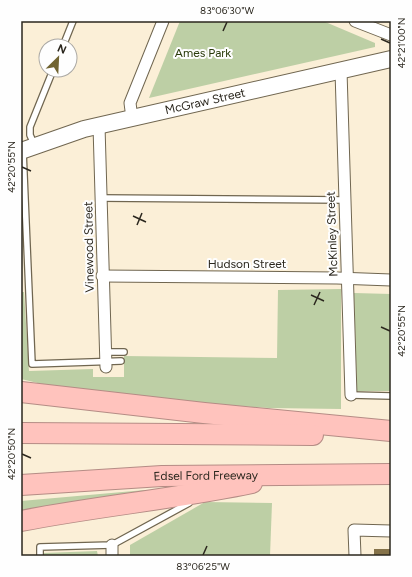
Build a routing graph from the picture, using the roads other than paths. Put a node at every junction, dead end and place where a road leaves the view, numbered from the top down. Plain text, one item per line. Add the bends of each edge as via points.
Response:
1 (73, 21) edge
2 (163, 21) edge
3 (355, 21) edge
4 (391, 35) edge
5 (66, 38) edge
6 (391, 59) edge
7 (341, 71) junction
8 (50, 78) edge
9 (132, 118) junction
10 (99, 126) junction
11 (26, 149) edge
12 (101, 198) junction
13 (344, 200) junction
14 (102, 276) junction
15 (346, 278) junction
16 (391, 280) edge
17 (124, 352) dead end
18 (106, 360) junction
19 (121, 361) dead end
20 (21, 392) edge
21 (351, 395) joint
22 (391, 396) edge
23 (391, 431) edge
24 (21, 433) edge
25 (391, 436) edge
26 (297, 473) junction
27 (391, 474) edge
28 (21, 485) edge
29 (189, 503) dead end
30 (21, 521) edge
31 (391, 531) edge
32 (112, 550) edge
33 (40, 556) edge
34 (355, 556) edge

1 - 5 lane
2 - 9 street via 130,103
3 - 4 street
6 - 7 street, McGraw Street
7 - 9 street, McGraw Street
7 - 13 street, McKinley Street
8 - 11 lane via 30,127
9 - 10 street, McGraw Street
10 - 11 street, McGraw Street
10 - 12 street, Vinewood Street
11 - 18 lane via 32,364
12 - 13 lane
12 - 14 street, Vinewood Street
13 - 15 street, McKinley Street
14 - 15 street, Hudson Street
14 - 18 street, Vinewood Street
15 - 16 street, Hudson Street
15 - 21 street, McKinley Street
17 - 18 lane
18 - 19 lane
20 - 23 highway
21 - 22 lane
24 - 25 highway
26 - 27 highway, Edsel Ford Freeway
26 - 28 highway, Edsel Ford Freeway via 162,476
26 - 30 highway via 216,491
29 - 32 lane
31 - 34 street via 354,530
32 - 33 lane via 40,547

